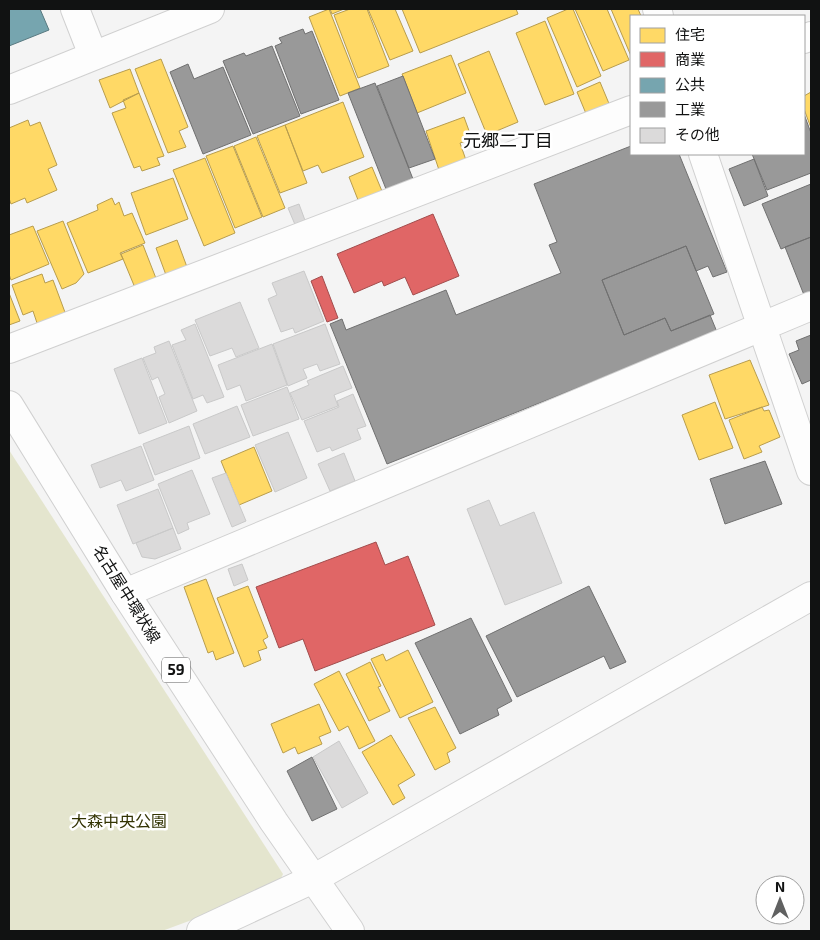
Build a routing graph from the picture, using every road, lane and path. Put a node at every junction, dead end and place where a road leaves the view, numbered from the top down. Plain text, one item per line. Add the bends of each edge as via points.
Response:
1 (74, 9) edge
2 (210, 9) edge
3 (93, 55) junction
4 (9, 90) edge
5 (630, 110) edge
6 (702, 155) edge
7 (811, 306) edge
8 (762, 326) junction
9 (9, 349) edge
10 (9, 404) edge
11 (811, 471) edge
12 (125, 593) junction
13 (811, 596) edge
14 (313, 879) junction
15 (201, 931) edge
16 (350, 931) edge

1 - 3 street
2 - 3 street
3 - 4 street
5 - 9 street
6 - 8 street
7 - 8 street
8 - 11 street
8 - 12 street
10 - 12 street, 名古屋中環状線 / 59
12 - 14 street, 名古屋中環状線 / 59
13 - 14 street
14 - 15 street
14 - 16 street, 名古屋中環状線 / 59

